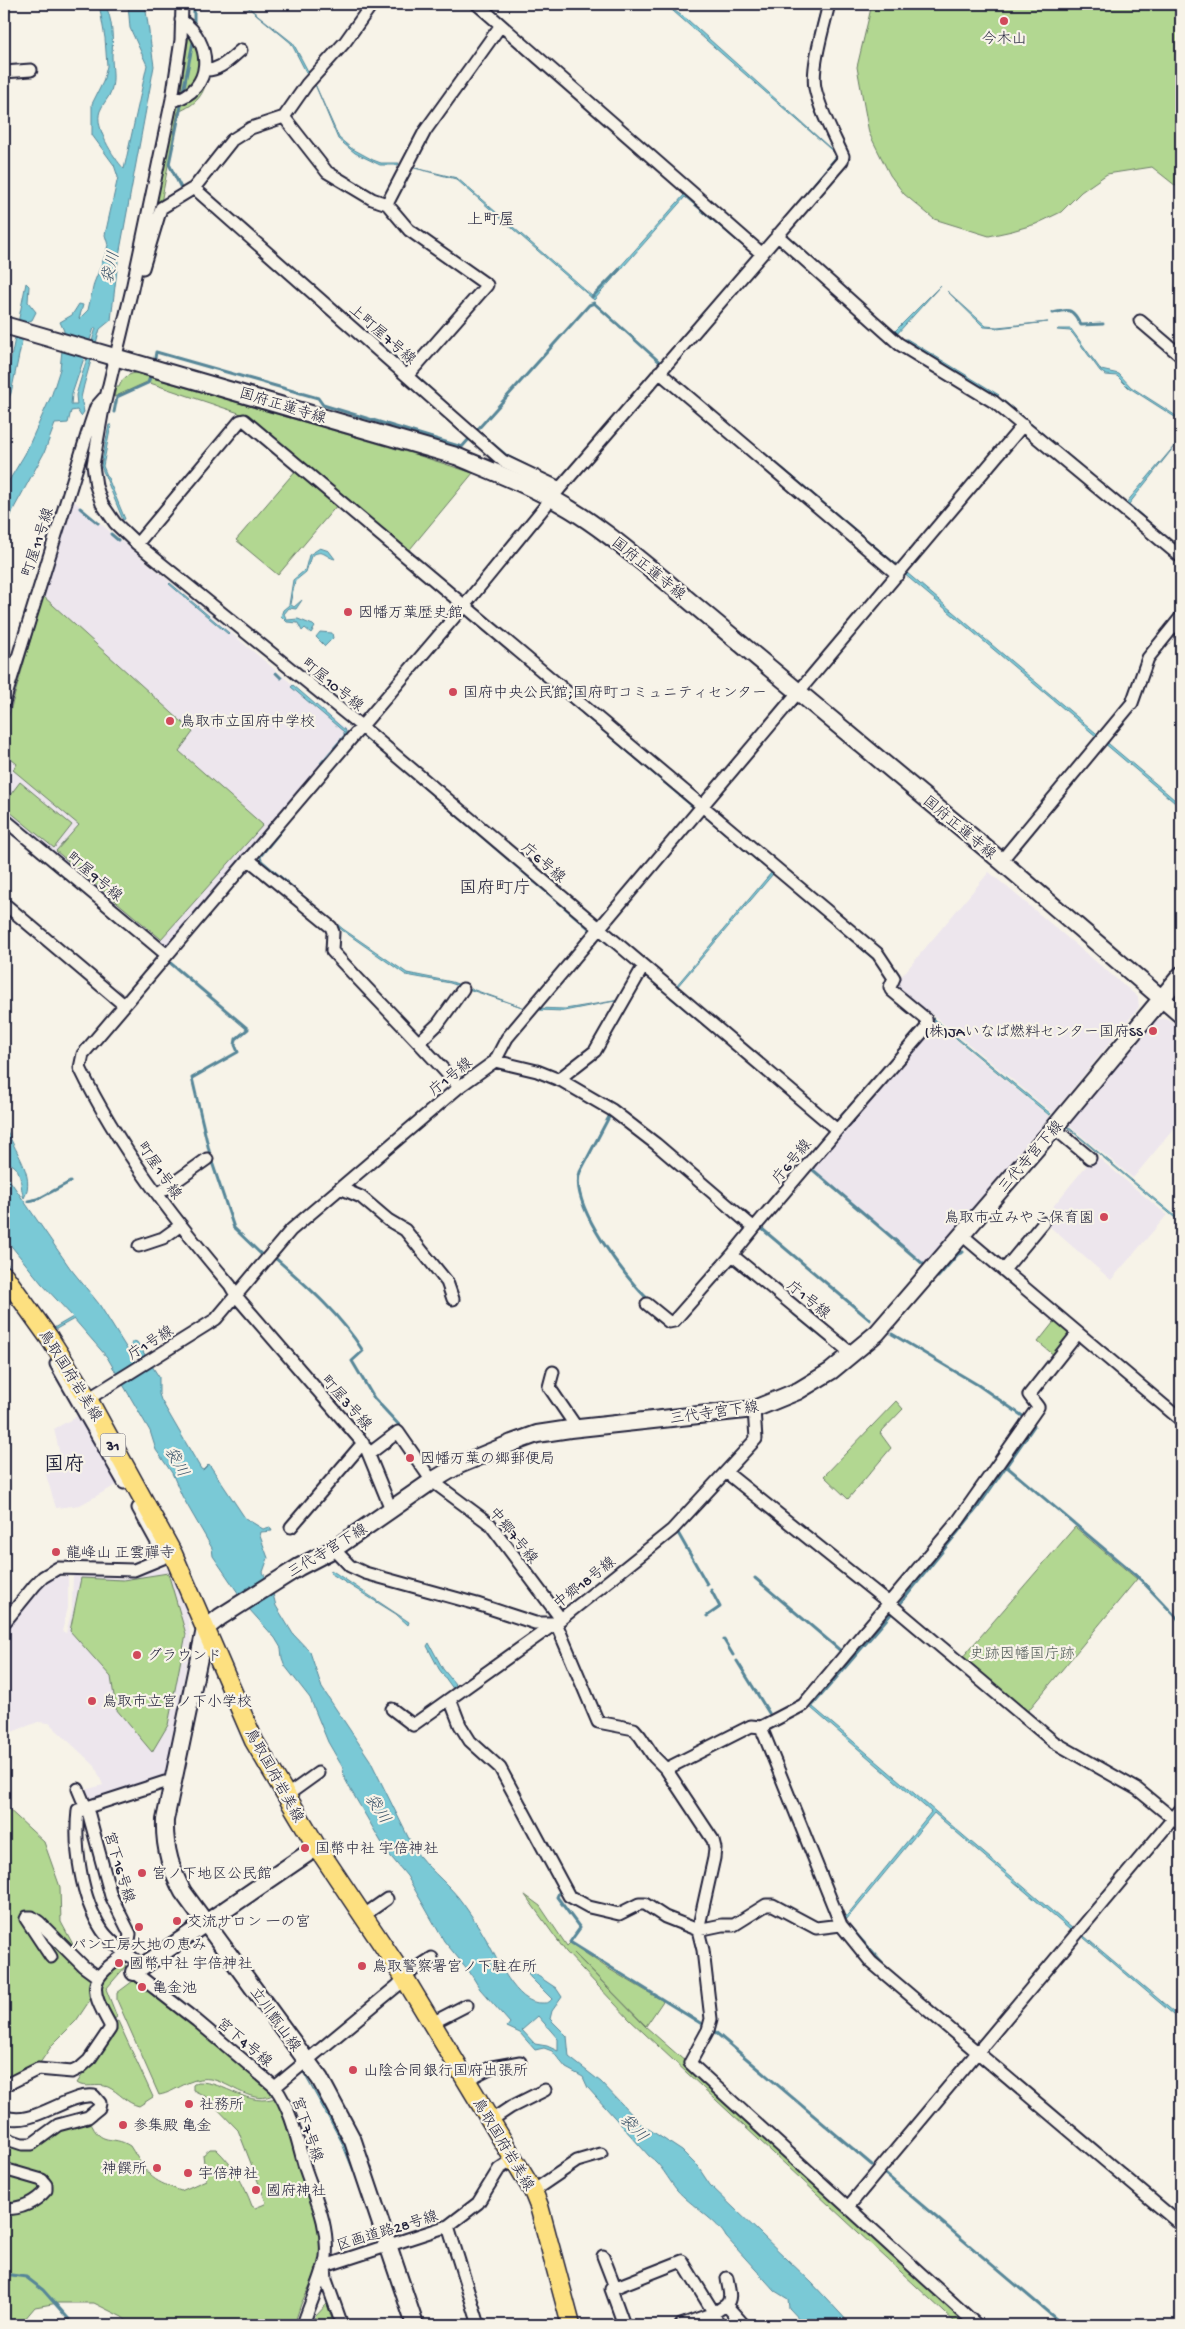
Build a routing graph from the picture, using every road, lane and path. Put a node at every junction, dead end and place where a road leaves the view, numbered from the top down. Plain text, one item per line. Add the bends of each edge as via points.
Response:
1 (182, 4) edge
2 (372, 4) edge
3 (478, 4) edge
4 (829, 4) edge
5 (181, 20) junction
6 (501, 25) junction
7 (241, 50) dead end
8 (31, 70) dead end
9 (205, 70) junction
10 (4, 72) edge
11 (172, 100) junction
12 (284, 117) junction
13 (194, 188) junction
14 (387, 204) junction
15 (777, 235) junction
16 (761, 253) junction
17 (132, 289) junction
18 (1140, 321) dead end
19 (7, 326) edge
20 (107, 355) junction
21 (1181, 356) edge
22 (659, 372) junction
23 (408, 375) junction
24 (106, 396) junction
25 (1023, 425) junction
26 (556, 493) junction
27 (137, 544) junction
28 (1181, 556) edge
29 (898, 574) junction
30 (463, 607) junction
31 (1181, 617) edge
32 (798, 692) junction
33 (4, 702) edge
34 (361, 726) junction
35 (701, 807) junction
36 (4, 820) edge
37 (248, 859) junction
38 (1001, 861) junction
39 (7, 906) dead end
40 (598, 929) junction
41 (167, 955) junction
42 (643, 967) junction
43 (1181, 975) edge
44 (463, 990) dead end
45 (1161, 998) junction
46 (124, 1005) junction
47 (1181, 1015) edge
48 (419, 1042) junction
49 (87, 1050) joint
50 (495, 1061) junction
51 (559, 1080) junction
52 (459, 1087) junction
53 (1054, 1128) junction
54 (837, 1130) junction
55 (1090, 1158) dead end
56 (207, 1159) dead end
57 (340, 1188) junction
58 (158, 1194) junction
59 (1044, 1222) dead end
60 (181, 1225) junction
61 (754, 1228) junction
62 (962, 1235) junction
63 (139, 1246) dead end
64 (732, 1255) junction
65 (1004, 1270) junction
66 (4, 1276) edge
67 (237, 1297) junction
68 (453, 1299) dead end
69 (647, 1304) dead end
70 (1078, 1333) junction
71 (50, 1339) junction
72 (852, 1354) junction
73 (553, 1372) dead end
74 (91, 1396) junction
75 (754, 1409) junction
76 (1181, 1420) edge
77 (576, 1428) junction
78 (363, 1443) junction
79 (369, 1454) junction
80 (727, 1473) junction
81 (432, 1480) junction
82 (391, 1509) junction
83 (291, 1527) dead end
84 (334, 1548) junction
85 (169, 1555) junction
86 (889, 1603) junction
87 (559, 1621) junction
88 (4, 1623) edge
89 (205, 1629) junction
90 (450, 1700) junction
91 (392, 1709) dead end
92 (761, 1727) junction
93 (666, 1768) junction
94 (318, 1774) dead end
95 (165, 1782) dead end
96 (78, 1789) dead end
97 (286, 1796) junction
98 (86, 1809) junction
99 (1179, 1817) edge
100 (317, 1848) junction
101 (387, 1899) dead end
102 (364, 1915) junction
103 (205, 1923) junction
104 (841, 1925) junction
105 (698, 1930) junction
106 (127, 1953) junction
107 (51, 1957) dead end
108 (432, 1958) dead end
109 (138, 1969) junction
110 (98, 1977) junction
111 (404, 1977) junction
112 (467, 2005) dead end
113 (432, 2023) junction
114 (977, 2052) junction
115 (306, 2060) junction
116 (520, 2062) dead end
117 (466, 2080) junction
118 (4, 2086) edge
119 (275, 2086) junction
120 (545, 2090) dead end
121 (4, 2116) edge
122 (490, 2121) junction
123 (4, 2138) edge
124 (601, 2154) dead end
125 (514, 2159) junction
126 (4, 2169) edge
127 (533, 2191) junction
128 (848, 2207) junction
129 (4, 2209) edge
130 (1181, 2225) edge
131 (448, 2226) junction
132 (389, 2246) junction
133 (602, 2256) dead end
134 (325, 2266) junction
135 (727, 2278) dead end
136 (615, 2287) junction
137 (726, 2305) junction
138 (714, 2313) junction
139 (303, 2325) edge
140 (342, 2325) edge
141 (415, 2325) edge
142 (479, 2325) edge
143 (571, 2325) edge
144 (624, 2325) edge
145 (681, 2325) edge
146 (718, 2325) edge
147 (744, 2325) edge
148 (977, 2325) edge

1 - 5 street
2 - 12 street
3 - 6 street
4 - 15 street via 817,57 815,86 822,111 843,156 842,161
5 - 9 street via 192,28 203,45
5 - 11 street
6 - 14 street via 425,131
6 - 16 street
7 - 9 street via 221,66
8 - 10 street
9 - 11 street via 194,88 182,98
11 - 17 street
12 - 13 street via 251,128 232,140
12 - 14 street via 327,172 372,200
13 - 17 street via 161,208 142,273
13 - 23 street, 上町屋7号線
14 - 23 street via 409,230 487,285
15 - 16 street
15 - 25 street via 899,344 994,402
16 - 22 street
17 - 20 street, 町屋10号線
18 - 21 street
19 - 20 main road, 国府正蓮寺線
20 - 24 street, 町屋10号線
20 - 26 main road, 国府正蓮寺線 via 456,456
22 - 26 street
22 - 29 street
23 - 26 street, 上町屋7号線 via 503,462
24 - 27 street, 町屋10号線 via 93,465 96,486 102,504 115,523
24 - 33 street, 町屋11号線 via 96,408
25 - 28 street
25 - 29 street
26 - 30 street
26 - 32 main road, 国府正蓮寺線
27 - 30 street via 244,420
27 - 34 street, 町屋10号線
29 - 32 street
30 - 34 street
30 - 35 street
31 - 38 street via 1148,658 1132,703
32 - 35 street
32 - 38 main road, 国府正蓮寺線
34 - 37 street, 町屋10号線
34 - 40 street, 庁6号線
35 - 40 street
35 - 54 street via 878,954 894,978 891,990 926,1019 927,1027
36 - 41 street, 町屋9号線
37 - 41 street, 町屋10号線
37 - 48 street via 331,926 332,951
38 - 45 main road, 国府正蓮寺線
39 - 46 street
40 - 42 street, 庁6号線
40 - 50 street via 507,1038
41 - 46 street, 町屋10号線
42 - 51 street via 594,1052
42 - 54 street, 庁6号線
43 - 45 main road, 三代寺宮下線
44 - 48 street via 438,1024
45 - 47 main road, 国府正蓮寺線
45 - 53 main road, 三代寺宮下線
46 - 49 street, 町屋10号線
48 - 52 street
49 - 58 street, 町屋1号線 via 80,1068 87,1084
50 - 51 street, 庁1号線
50 - 52 street, 庁1号線
51 - 61 street, 庁1号線 via 612,1110
52 - 57 street, 庁1号線
53 - 55 street
53 - 62 main road, 三代寺宮下線
54 - 61 street, 庁6号線
56 - 58 street
57 - 67 street, 庁1号線 via 291,1230 241,1288
57 - 68 street via 361,1197 400,1226 447,1282
58 - 60 street, 町屋1号線
59 - 65 street
60 - 63 street via 163,1238
60 - 67 street, 町屋1号線
61 - 64 street
62 - 65 street
62 - 72 main road, 三代寺宮下線 via 877,1333
64 - 69 street via 674,1321 669,1322
64 - 72 street, 庁1号線
65 - 70 street
66 - 71 main road, 鳥取国府岩美線 / 31
67 - 74 street, 庁1号線 via 216,1319
67 - 78 street, 町屋3号線
70 - 76 street
70 - 86 street via 1029,1395 1038,1407 958,1520
71 - 74 main road, 鳥取国府岩美線 / 31
71 - 85 street via 49,1351
72 - 75 main road, 三代寺宮下線 via 798,1391
73 - 77 street via 549,1387
74 - 85 main road, 鳥取国府岩美線 / 31
75 - 77 main road, 三代寺宮下線
75 - 80 street, 中郷18号線 via 756,1439
77 - 81 main road, 三代寺宮下線 via 537,1434 512,1443
78 - 79 street
78 - 83 street, 町屋3号線
79 - 81 street, 中郷7号線 via 398,1432
79 - 82 street
80 - 86 street
80 - 87 street, 中郷18号線 via 672,1530
81 - 82 main road, 三代寺宮下線
81 - 87 street, 中郷7号線 via 490,1524
82 - 84 main road, 三代寺宮下線
84 - 87 street, 中郷18号線 via 350,1566 365,1573 535,1623
84 - 89 main road, 三代寺宮下線 via 299,1566
85 - 88 street via 134,1570 58,1568 34,1585
85 - 89 main road, 鳥取国府岩美線 / 31 via 184,1575
86 - 92 street via 803,1705
86 - 99 street via 1054,1742
87 - 90 street
87 - 93 street, 中郷7号線 via 598,1722 634,1729
89 - 97 main road, 鳥取国府岩美線 / 31 via 254,1741
89 - 103 main road, 立川甑山線 via 172,1781 164,1837 175,1878
90 - 91 street via 414,1725
90 - 105 street via 470,1741 500,1768 569,1896 588,1906 619,1914 645,1904 665,1917
92 - 93 street via 751,1726
92 - 104 street
93 - 105 street via 715,1848
94 - 97 street
95 - 98 street
96 - 98 street, 宮下16号線
97 - 100 main road, 鳥取国府岩美線 / 31
98 - 106 street, 宮下16号線 via 111,1896 130,1934
98 - 106 street, 宮下4号線 via 78,1810 76,1828 82,1878 102,1930
99 - 114 street
100 - 102 main road, 鳥取国府岩美線 / 31
100 - 103 main road
101 - 102 street
102 - 111 main road, 鳥取国府岩美線 / 31
103 - 109 main road
103 - 115 main road, 立川甑山線
104 - 105 street via 816,1928 766,1904 734,1925
104 - 114 street via 871,1962
105 - 128 street via 711,2019 690,2063
106 - 109 street, 宮下4号線
106 - 110 street
107 - 110 street via 27,1917 39,1922
108 - 111 street, 宮下4号線
109 - 119 street, 宮下4号線
110 - 118 street via 95,1995 110,2029 89,2060 72,2072 38,2069
111 - 113 main road, 鳥取国府岩美線 / 31
111 - 115 street, 宮下4号線
112 - 113 street
113 - 117 main road, 鳥取国府岩美線 / 31
114 - 128 street
114 - 130 street
115 - 119 street, 宮下4号線
115 - 132 main road, 立川甑山線 via 320,2079 353,2141
116 - 117 street via 492,2067
117 - 122 main road, 鳥取国府岩美線 / 31
119 - 134 street, 宮下7号線 via 286,2101 324,2218
120 - 122 street
121 - 123 street via 18,2119 85,2095 94,2096 100,2103 95,2113 58,2125 32,2144
122 - 125 main road, 鳥取国府岩美線 / 31
124 - 127 street via 577,2161
125 - 127 main road, 鳥取国府岩美線 / 31
125 - 131 street via 499,2169 478,2203
126 - 129 street via 42,2180 46,2190 33,2202
127 - 143 main road, 鳥取国府岩美線 / 31
128 - 148 street
131 - 132 street, 区画道路28号線
131 - 142 street, 区画道路28号線
132 - 134 street, 区画道路28号線
132 - 141 main road, 立川甑山線
133 - 136 street
134 - 139 street, 宮下7号線
134 - 140 street, 区画道路28号線 via 326,2280
135 - 137 street via 730,2295
136 - 138 street via 682,2261
136 - 144 street via 611,2289
137 - 138 street
137 - 147 street
138 - 145 street
138 - 146 street

